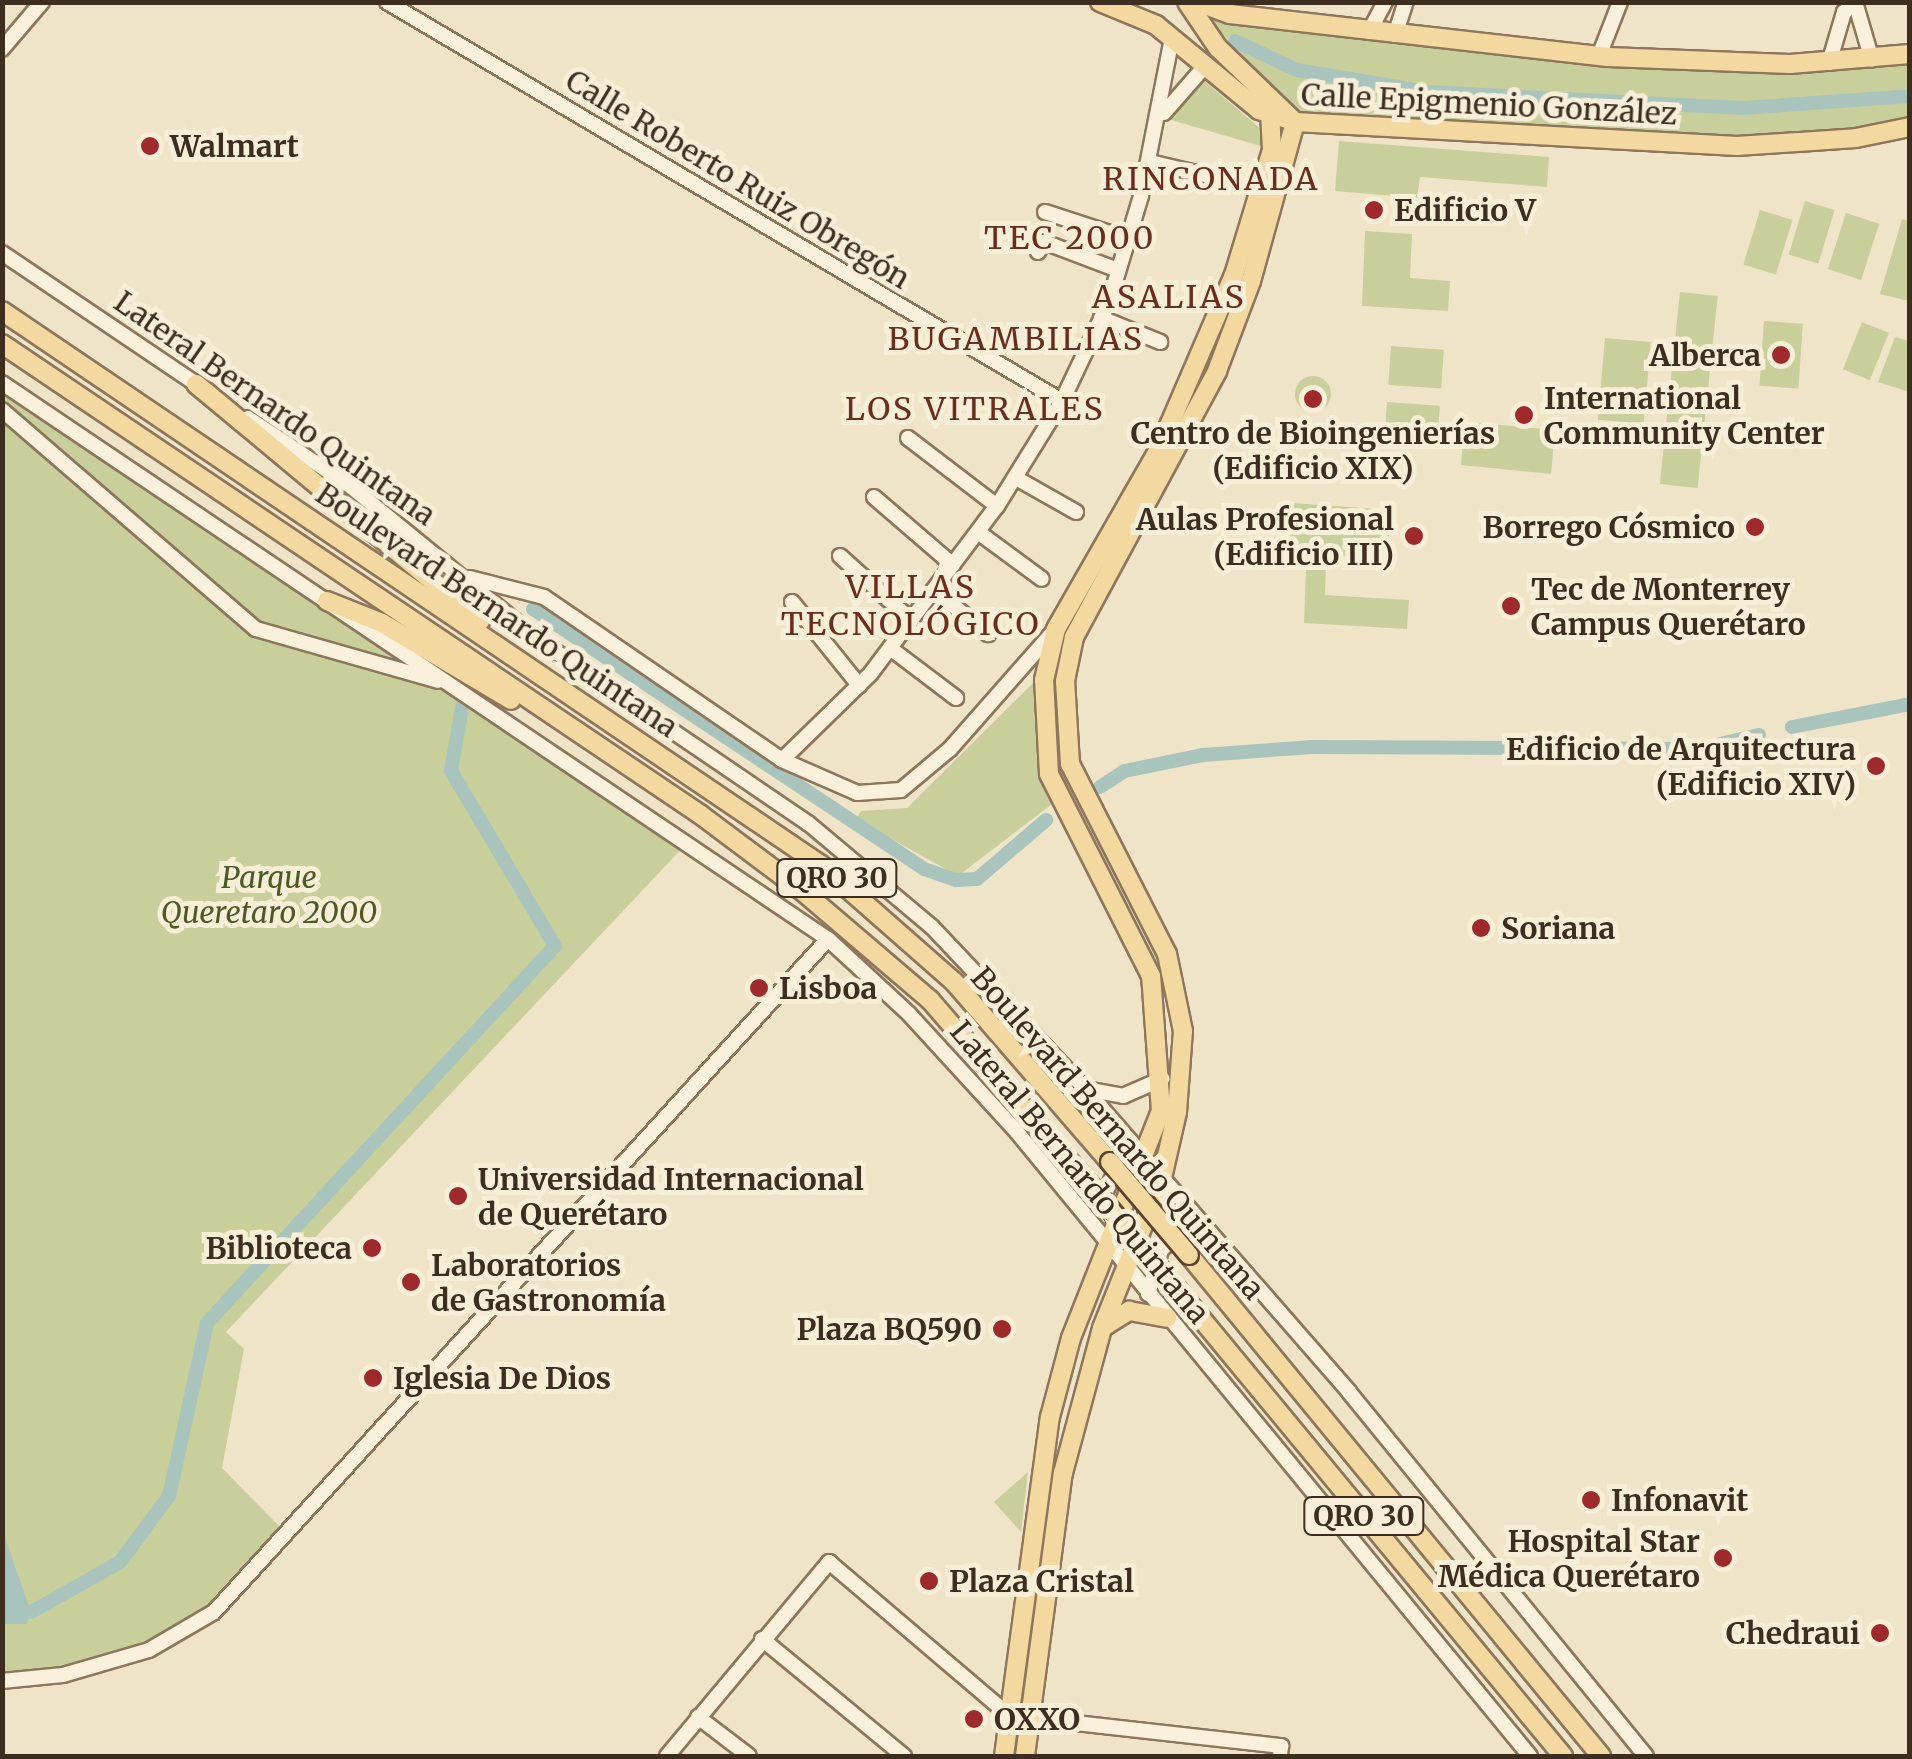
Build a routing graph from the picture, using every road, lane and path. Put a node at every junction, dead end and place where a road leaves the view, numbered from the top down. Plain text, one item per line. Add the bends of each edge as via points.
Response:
1 (42, 2) edge
2 (387, 2) edge
3 (1100, 2) edge
4 (1186, 2) edge
5 (1197, 2) edge
6 (1385, 2) edge
7 (1406, 2) edge
8 (1620, 2) edge
9 (1855, 3) edge
10 (1370, 32) junction
11 (1395, 35) junction
12 (1172, 38) junction
13 (2, 49) edge
14 (1910, 54) edge
15 (1600, 56) junction
16 (1872, 60) junction
17 (1829, 63) junction
18 (1206, 66) junction
19 (1270, 116) junction
20 (1160, 118) junction
21 (1295, 122) junction
22 (1910, 128) edge
23 (1150, 162) junction
24 (1231, 182) dead end
25 (1045, 212) dead end
26 (1128, 238) junction
27 (1038, 252) dead end
28 (2, 253) edge
29 (1118, 270) junction
30 (2, 311) edge
31 (1101, 318) junction
32 (1160, 342) dead end
33 (2, 344) edge
34 (2, 384) edge
35 (196, 384) junction
36 (1062, 401) junction
37 (2, 410) edge
38 (908, 438) dead end
39 (1016, 478) junction
40 (874, 496) dead end
41 (997, 506) junction
42 (1076, 512) dead end
43 (978, 532) junction
44 (840, 556) dead end
45 (953, 565) junction
46 (466, 577) junction
47 (1042, 579) dead end
48 (934, 590) junction
49 (327, 601) joint
50 (792, 602) dead end
51 (911, 620) junction
52 (1056, 629) junction
53 (485, 630) junction
54 (988, 634) dead end
55 (890, 648) junction
56 (463, 677) junction
57 (859, 685) junction
58 (489, 689) junction
59 (956, 698) dead end
60 (782, 760) junction
61 (828, 939) junction
62 (1162, 1079) junction
63 (1085, 1089) junction
64 (1168, 1114) junction
65 (1107, 1115) junction
66 (1143, 1157) junction
67 (1162, 1178) junction
68 (1083, 1212) junction
69 (1205, 1227) junction
70 (1107, 1240) junction
71 (1125, 1262) junction
72 (1148, 1294) junction
73 (1167, 1318) junction
74 (1102, 1328) junction
75 (762, 1639) junction
76 (2, 1681) edge
77 (1009, 1715) junction
78 (698, 1717) junction
79 (1030, 1718) junction
80 (1280, 1751) edge
81 (667, 1756) edge
82 (749, 1756) edge
83 (904, 1756) edge
84 (1004, 1756) edge
85 (1025, 1756) edge
86 (1530, 1756) edge
87 (1562, 1756) edge
88 (1604, 1756) edge
89 (1646, 1756) edge

1 - 13 street
2 - 36 street, Calle Roberto Ruiz Obregón
3 - 12 main road, Calle Epigmenio González
4 - 21 main road via 1218,48
5 - 10 main road, Calle Epigmenio González via 1230,14
6 - 10 street
7 - 11 street
8 - 15 street
9 - 16 street
9 - 17 street via 1844,12
10 - 11 main road, Calle Epigmenio González
11 - 15 main road, Calle Epigmenio González
12 - 18 main road, Calle Epigmenio González
12 - 20 street
14 - 16 main road, Calle Epigmenio González
15 - 17 main road, Calle Epigmenio González
16 - 17 main road, Calle Epigmenio González
18 - 19 main road, Calle Epigmenio González
18 - 20 street
19 - 21 main road, Calle Epigmenio González
19 - 52 main road via 1272,150 1249,230 1189,388
20 - 23 street
21 - 22 main road, Calle Epigmenio González via 1737,146
21 - 64 main road via 1251,281 1217,371 1074,637 1065,681 1070,764 1167,954 1179,994
23 - 24 street
23 - 26 street
25 - 26 street
26 - 29 street
27 - 29 street via 1044,242
28 - 35 street, Lateral Bernardo Quintana
29 - 31 street
30 - 53 main road, Boulevard Bernardo Quintana / QRO 30
31 - 32 street
31 - 36 street
33 - 56 main road, Boulevard Bernardo Quintana
34 - 49 street
35 - 46 street, Lateral Bernardo Quintana via 349,485
35 - 53 main road
36 - 39 street
37 - 56 street via 256,629
38 - 41 street
39 - 41 street
39 - 42 street
40 - 45 street
41 - 43 street
43 - 45 street
43 - 47 street
44 - 51 street
45 - 48 street
46 - 60 street via 544,598
46 - 63 street, Lateral Bernardo Quintana via 538,639 870,872 979,974
48 - 51 street
48 - 54 street
49 - 56 main road via 382,623
50 - 57 street
51 - 55 street
52 - 60 street via 950,749 900,790 856,792
52 - 62 main road via 1042,729 1049,774 1151,976
53 - 88 main road, Boulevard Bernardo Quintana / QRO 30, bridge via 872,908 967,996
55 - 57 street
55 - 59 street
56 - 58 main road, Boulevard Bernardo Quintana
57 - 60 street
58 - 61 street, Lateral Bernardo Quintana
58 - 87 main road, Boulevard Bernardo Quintana / QRO 30, bridge via 579,732 800,888 930,1000
61 - 68 street, Lateral Bernardo Quintana via 909,1014
61 - 76 street via 214,1612 149,1650 63,1675
62 - 63 street via 1123,1096
62 - 64 main road
63 - 65 street, Lateral Bernardo Quintana
64 - 66 main road
64 - 67 main road
65 - 66 street, Lateral Bernardo Quintana
65 - 68 street via 1121,1160 1104,1202
66 - 67 street, Lateral Bernardo Quintana
66 - 70 main road
67 - 69 street, Lateral Bernardo Quintana
67 - 71 main road
68 - 70 street, Lateral Bernardo Quintana
69 - 72 street via 1176,1233 1161,1250
69 - 89 street, Lateral Bernardo Quintana
70 - 71 street, Lateral Bernardo Quintana
70 - 77 main road via 1071,1338 1043,1450
71 - 72 street, Lateral Bernardo Quintana
71 - 74 main road
72 - 73 street, Lateral Bernardo Quintana
73 - 74 main road via 1129,1311
73 - 86 street, Lateral Bernardo Quintana
74 - 79 main road via 1063,1473
75 - 77 street via 830,1562
75 - 78 street
75 - 83 street
77 - 84 main road
78 - 81 street
78 - 82 street
79 - 80 street
79 - 85 main road

